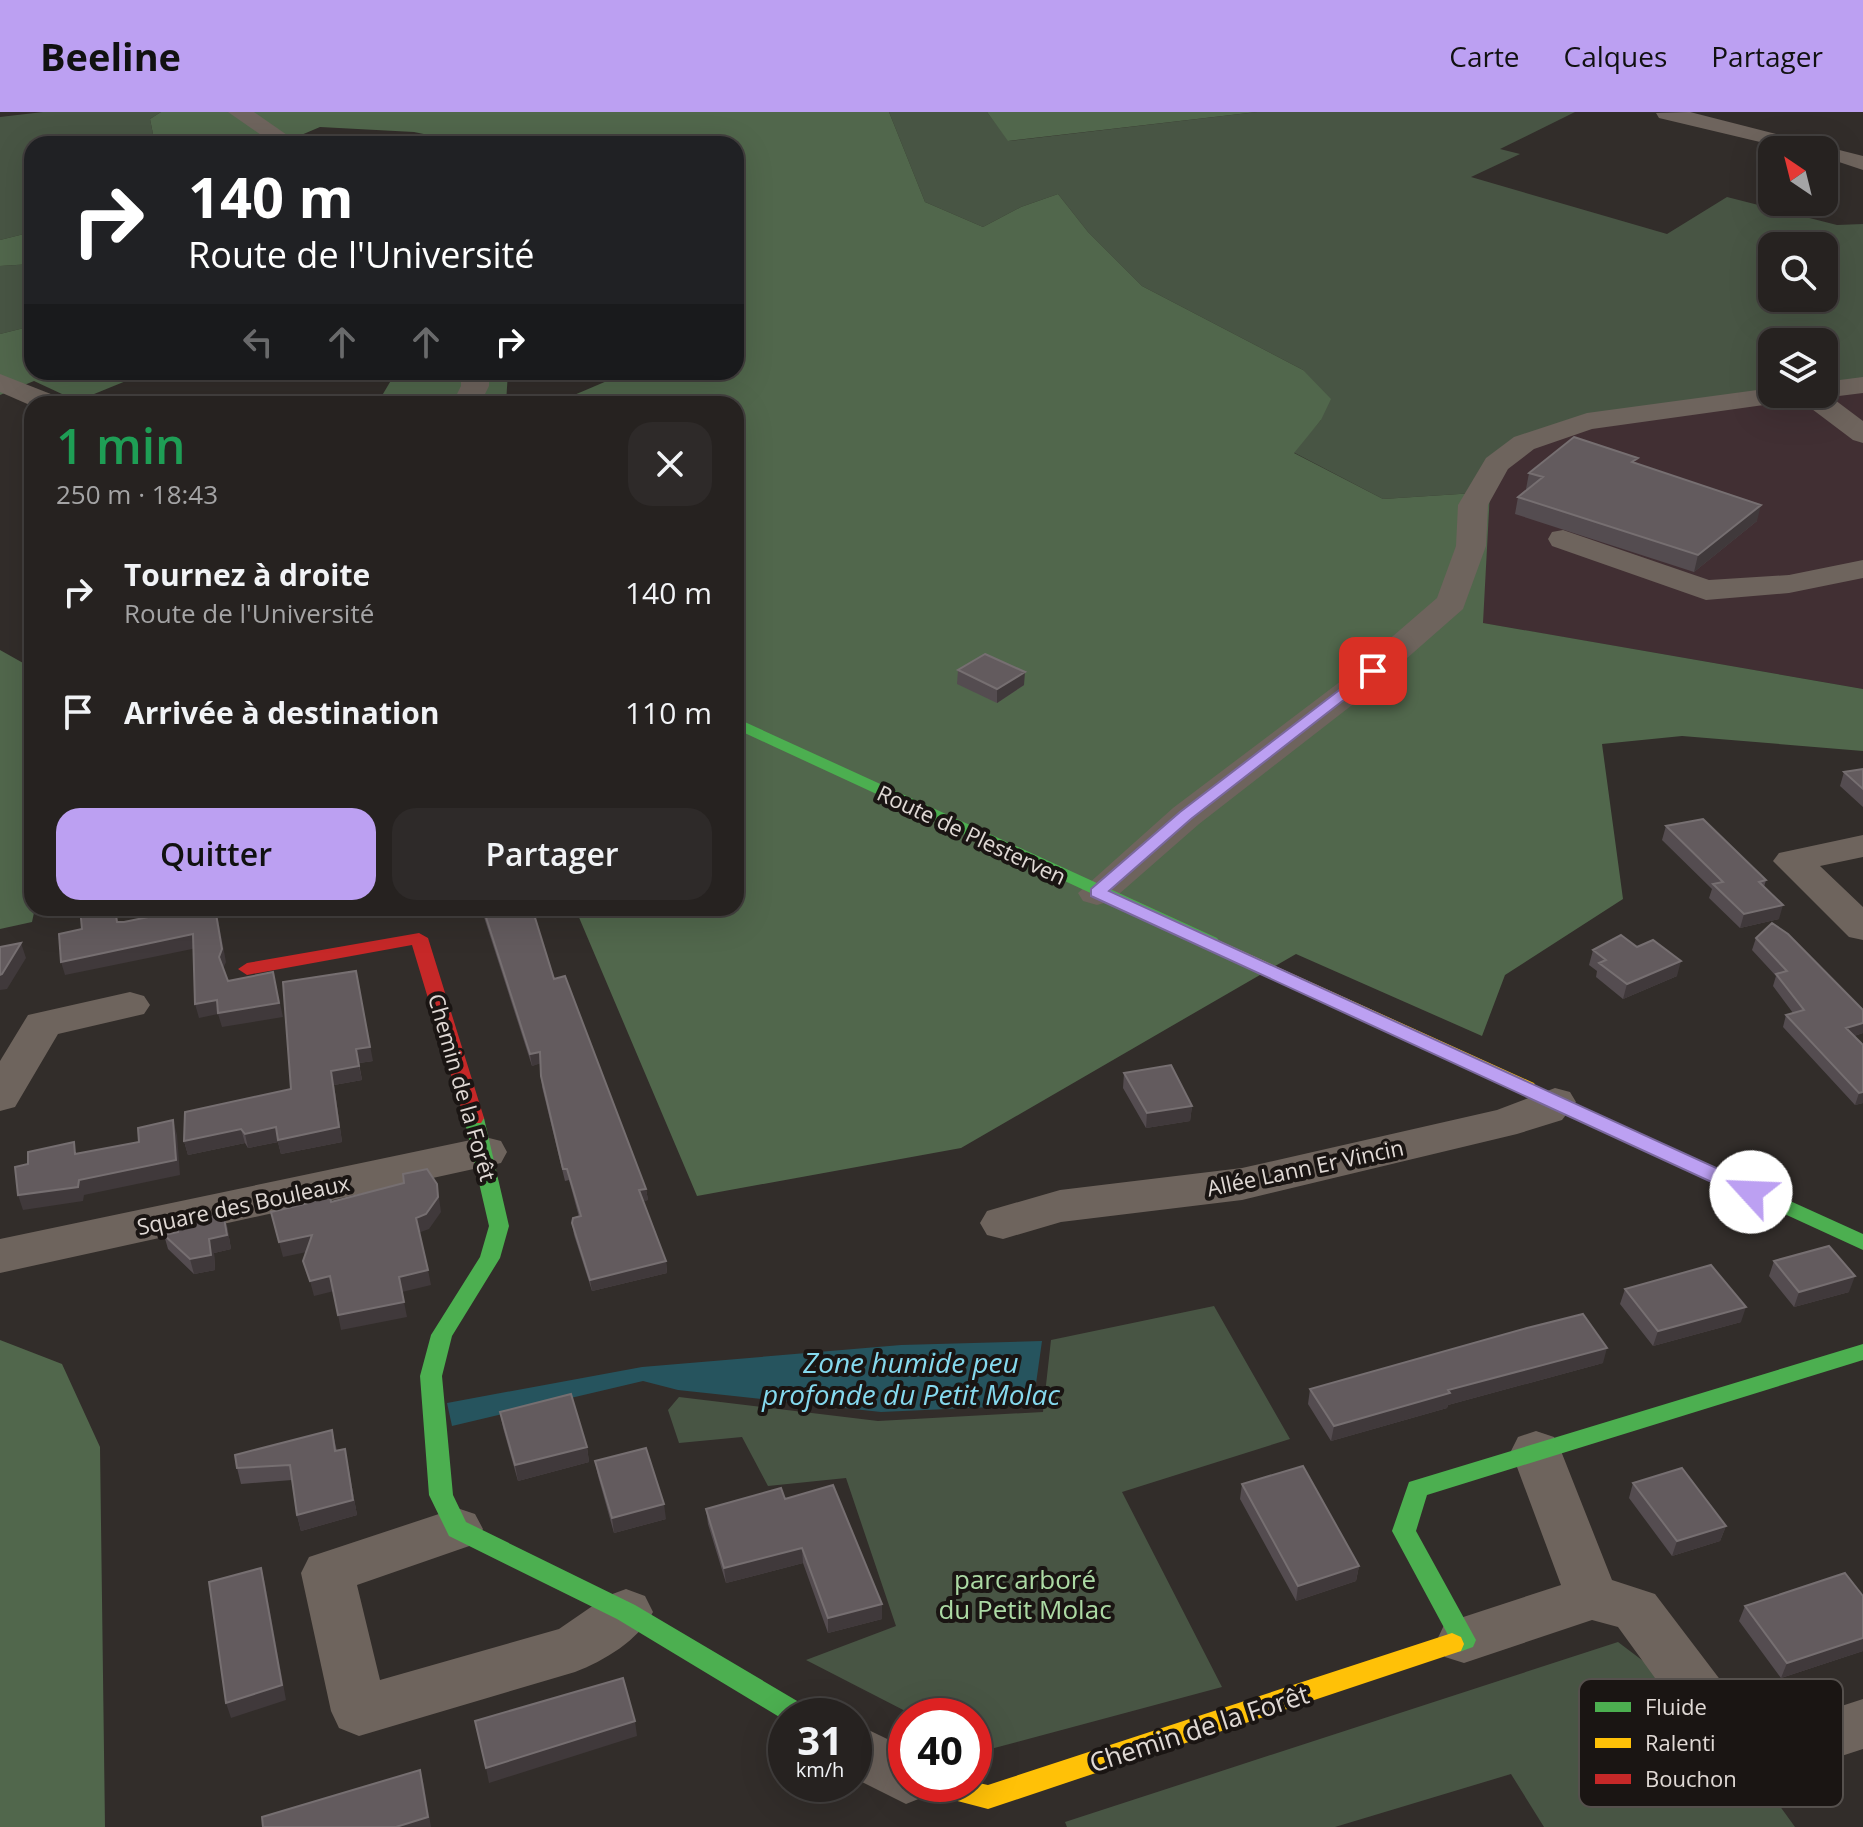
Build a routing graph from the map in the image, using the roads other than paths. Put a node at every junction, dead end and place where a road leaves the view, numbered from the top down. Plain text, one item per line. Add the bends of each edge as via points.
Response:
1 (239, 112) edge
2 (1667, 113) edge
3 (276, 136) edge
4 (1764, 136) edge
5 (1838, 155) edge
6 (1863, 163) edge
7 (0, 382) edge
8 (1863, 385) edge
9 (1838, 388) edge
10 (32, 396) edge
11 (1758, 398) edge
12 (1828, 408) edge
13 (1863, 434) edge
14 (1563, 539) dead end
15 (1863, 569) edge
16 (744, 727) edge
17 (1863, 846) edge
18 (1097, 893) junction
19 (1863, 928) edge
20 (247, 969) dead end
21 (130, 1005) dead end
22 (0, 1097) edge
23 (1555, 1102) junction
24 (485, 1152) junction
25 (1003, 1223) dead end
26 (1863, 1243) edge
27 (0, 1256) edge
28 (1863, 1352) edge
29 (1536, 1451) junction
30 (457, 1529) junction
31 (1592, 1597) junction
32 (626, 1612) junction
33 (1464, 1640) junction
34 (1687, 1679) edge
35 (770, 1698) edge
36 (1863, 1724) edge
37 (1843, 1731) edge
38 (972, 1802) edge
39 (995, 1812) edge

1 - 3 street
2 - 4 street
5 - 6 street
7 - 10 street
8 - 9 street
11 - 18 street via 1587,421 1524,443 1496,464 1473,505 1471,546 1452,602
12 - 13 street
14 - 15 street via 1706,590 1789,584
16 - 18 street, Route de Plesterven
17 - 19 street via 1792,861
18 - 23 street, Route de Plesterven
20 - 24 street, Chemin de la Forêt via 419,938
21 - 22 street via 43,1024
23 - 25 street, Allée Lann Er Vincin via 1547,1110 1502,1124 1242,1184 1060,1206
23 - 26 street, Route de Plesterven
24 - 27 street, Square des Bouleaux
24 - 30 street, Chemin de la Forêt via 499,1226 490,1258 442,1335 431,1376 441,1495
28 - 29 street
29 - 31 street
29 - 33 street via 1417,1489 1404,1531
30 - 32 street
30 - 32 street via 328,1573 359,1711 575,1648
31 - 33 street, Chemin de la Forêt
31 - 34 street via 1636,1610
32 - 35 street
33 - 39 street, Chemin de la Forêt
36 - 37 street
38 - 39 street, Chemin de la Forêt

